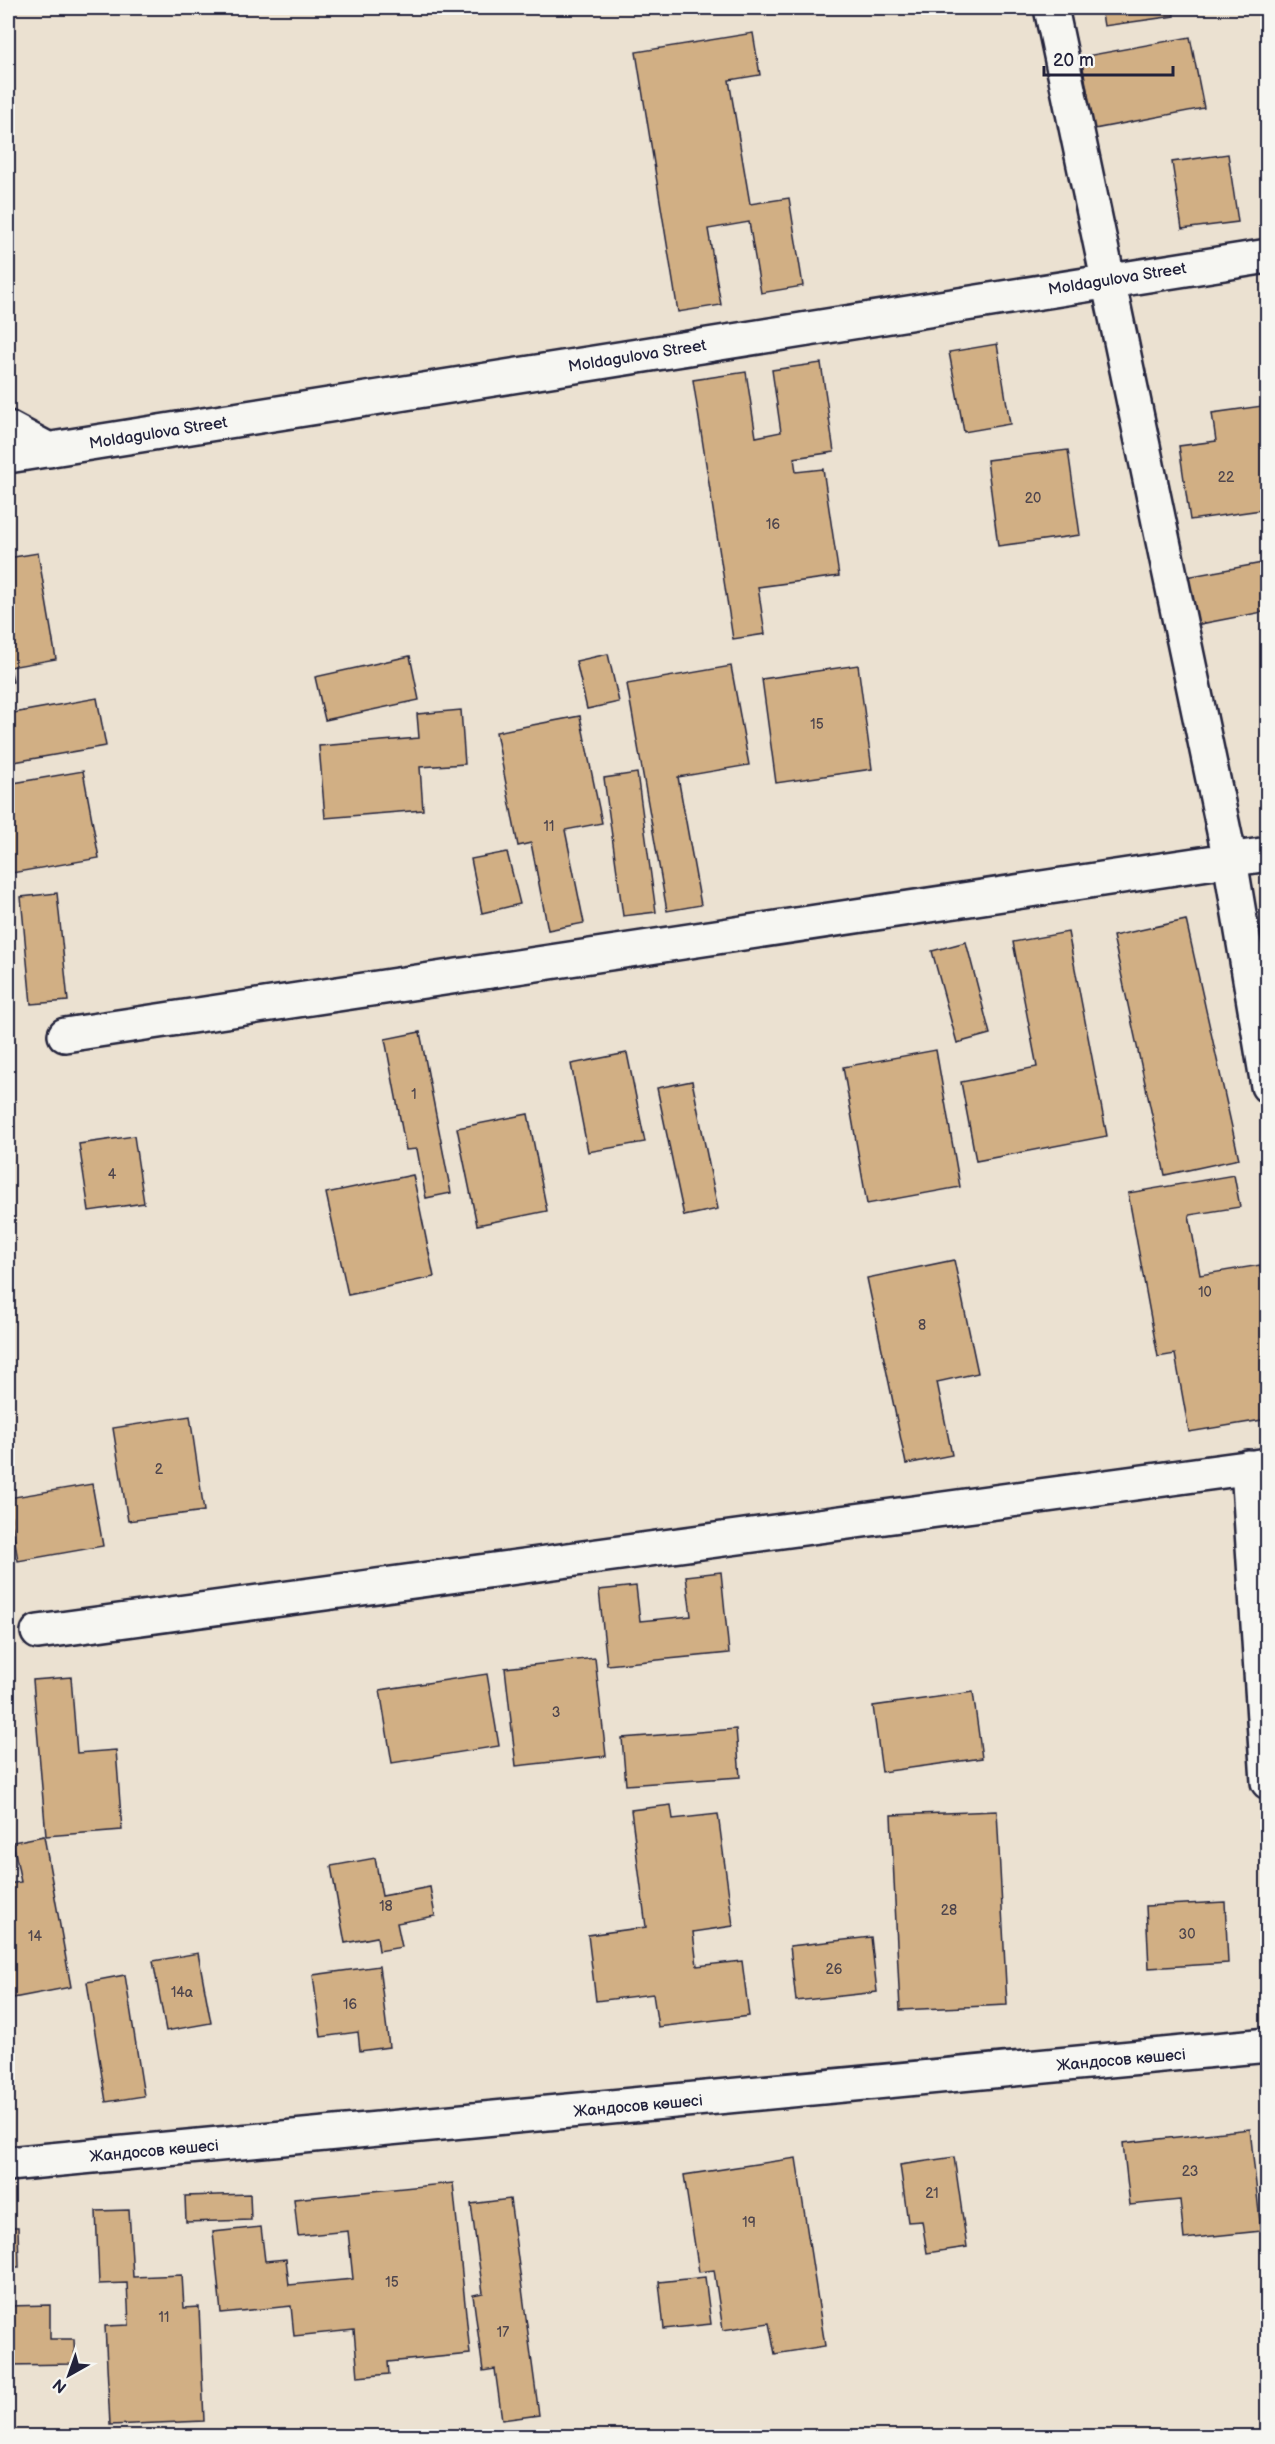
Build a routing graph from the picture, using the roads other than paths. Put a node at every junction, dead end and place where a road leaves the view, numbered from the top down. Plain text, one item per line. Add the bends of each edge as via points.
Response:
1 (1051, 8) edge
2 (1268, 256) edge
3 (1108, 279) junction
4 (8, 428) edge
5 (49, 450) junction
6 (8, 456) edge
7 (1268, 854) edge
8 (1230, 860) junction
9 (65, 1035) dead end
10 (1268, 1086) edge
11 (1258, 1466) edge
12 (38, 1632) dead end
13 (1268, 1782) edge
14 (1268, 2045) edge
15 (8, 2164) edge

1 - 3 street
2 - 3 street, Moldagulova Street
3 - 5 street, Moldagulova Street
3 - 8 street
4 - 5 street
5 - 6 street, Moldagulova Street
7 - 8 street
8 - 9 street
8 - 10 street
11 - 12 street
11 - 13 street
14 - 15 street, Жандосов көшесі

